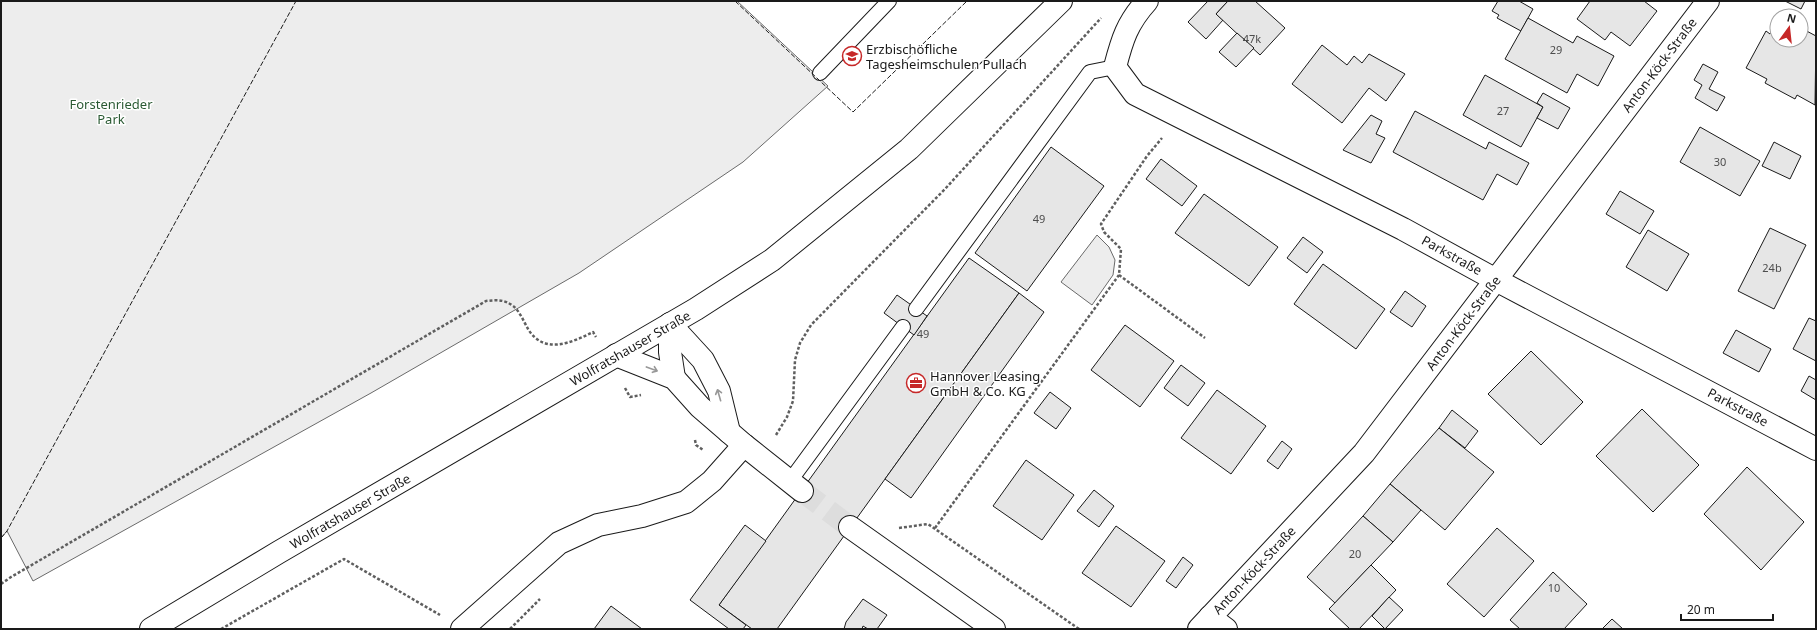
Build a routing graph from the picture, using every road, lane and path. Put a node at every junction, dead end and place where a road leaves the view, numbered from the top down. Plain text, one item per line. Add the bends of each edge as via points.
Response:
1 (889, 1) edge
2 (1061, 1) edge
3 (1147, 1) edge
4 (1708, 1) edge
5 (1106, 12) dead end
6 (1115, 67) junction
7 (820, 73) dead end
8 (1179, 118) junction
9 (1119, 275) junction
10 (1496, 280) junction
11 (916, 309) dead end
12 (670, 324) junction
13 (903, 327) dead end
14 (1205, 338) dead end
15 (612, 357) junction
16 (674, 378) junction
17 (736, 439) junction
18 (774, 439) dead end
19 (1816, 449) edge
20 (796, 486) joint
21 (850, 527) tunnel mouth
22 (935, 528) junction
23 (893, 529) dead end
24 (1, 584) edge
25 (543, 596) dead end
26 (1212, 625) edge
27 (462, 628) edge
28 (151, 629) edge
29 (221, 629) edge
30 (510, 629) edge
31 (994, 629) edge
32 (1079, 629) edge

1 - 7 lane
2 - 12 street, Wolfratshauser Straße via 909,149 772,260
3 - 6 street via 1124,36
4 - 10 street, Anton-Köck-Straße
5 - 18 path via 945,189 812,325 800,343 795,360 793,401 788,418
6 - 8 street, Parkstraße via 1135,94
6 - 11 lane via 1090,72
8 - 9 path via 1147,156 1101,224 1104,232 1121,249
8 - 10 street, Parkstraße via 1403,228
9 - 14 path
9 - 22 path
10 - 19 street, Parkstraße
10 - 26 street, Anton-Köck-Straße via 1364,453
12 - 15 street, Wolfratshauser Straße
12 - 16 street via 670,352
17 -> 12 street via 719,391 703,360
13 - 20 lane
15 -> 16 street
15 - 24 path via 593,332 576,341 554,345 543,343 533,337 513,306 500,300 486,301
15 - 28 street, Wolfratshauser Straße
16 - 17 street via 700,407
17 - 20 street
17 - 27 street via 712,481 686,502 642,516 598,525 559,543
21 - 31 street
22 - 23 path via 928,524
22 - 32 path
25 - 30 path
27 - 29 path via 344,559

